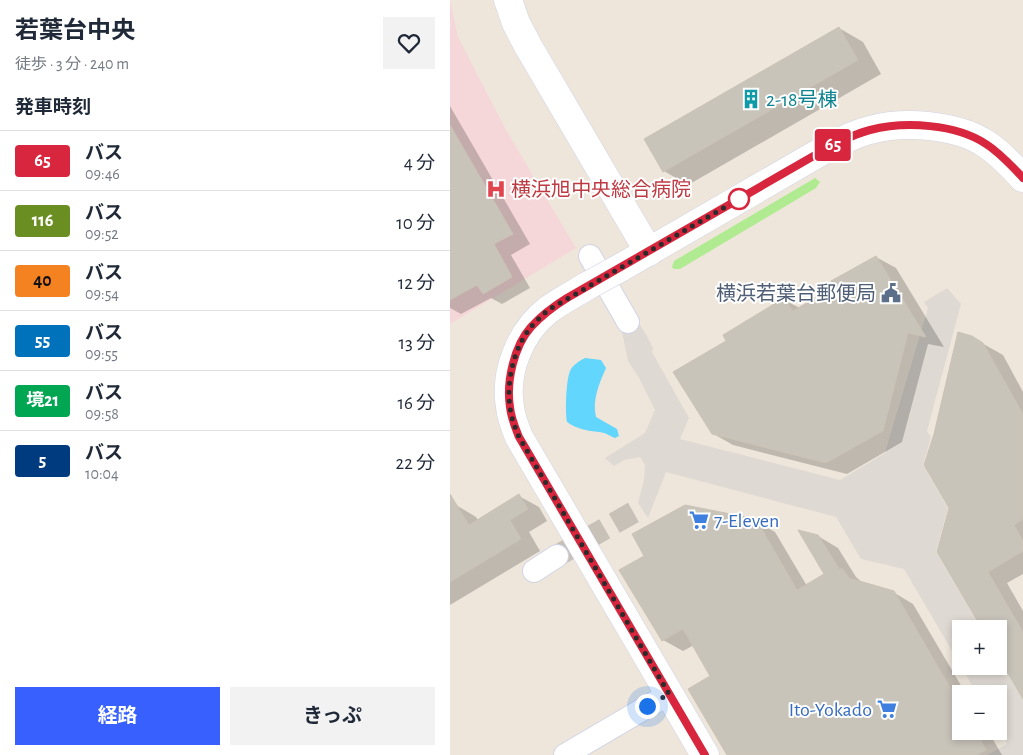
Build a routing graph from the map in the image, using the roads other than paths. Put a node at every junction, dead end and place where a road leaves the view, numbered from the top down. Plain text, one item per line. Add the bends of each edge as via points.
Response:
1 (508, 0) edge
2 (1023, 178) edge
3 (649, 252) junction
4 (590, 256) dead end
5 (628, 322) dead end
6 (557, 556) tunnel mouth
7 (534, 571) dead end
8 (669, 694) junction
9 (565, 755) edge
10 (705, 755) edge

1 - 3 street via 528,46
2 - 3 street via 985,144 958,131 927,126 870,130 824,150
3 - 8 street, bridge via 548,310 530,328 518,348 508,390 519,437
4 - 5 street
6 - 7 street
8 - 9 street
8 - 10 street

